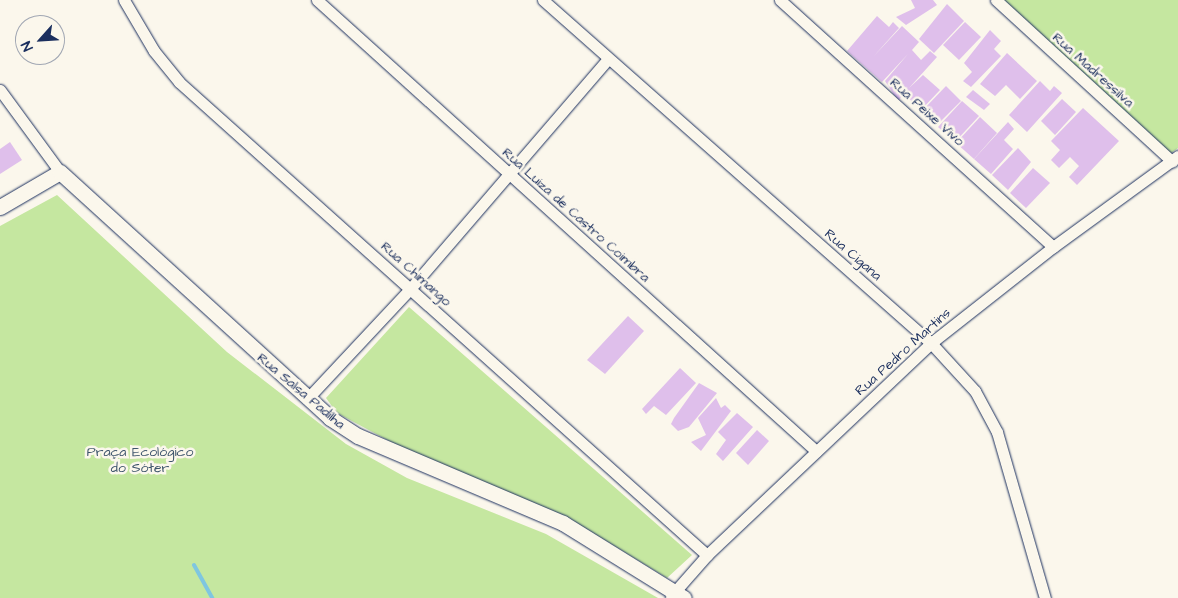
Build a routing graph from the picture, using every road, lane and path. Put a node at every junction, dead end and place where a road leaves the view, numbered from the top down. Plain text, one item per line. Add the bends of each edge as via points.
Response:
1 (124, 0) edge
2 (317, 0) edge
3 (542, 0) edge
4 (780, 0) edge
5 (996, 0) edge
6 (795, 6) edge
7 (606, 60) junction
8 (0, 90) edge
9 (1175, 159) edge
10 (60, 172) junction
11 (508, 174) junction
12 (0, 207) edge
13 (1053, 246) junction
14 (410, 289) junction
15 (931, 343) junction
16 (307, 399) junction
17 (816, 451) junction
18 (707, 555) junction
19 (673, 594) edge
20 (1045, 598) edge

1 - 14 street, Rua Chimango via 154,51 179,82
2 - 11 street, Rua Luiza de Castro Coimbra
3 - 7 street, Rua Cigana
4 - 6 street, Rua Peixe Vivo
5 - 9 street, Rua Madressilva
6 - 13 street, Rua Peixe Vivo
7 - 11 street
7 - 15 street, Rua Cigana
8 - 10 street
9 - 13 street, Rua Pedro Martins
10 - 12 main road
10 - 16 main road, Rua Salsa Padilha
11 - 14 street
11 - 17 street, Rua Luiza de Castro Coimbra
13 - 15 street, Rua Pedro Martins
14 - 16 street
14 - 18 street, Rua Chimango
15 - 17 street, Rua Pedro Martins
15 - 20 street, Rua Cigana via 990,413
16 - 19 main road, Rua Salsa Padilha via 358,436 563,523 638,566
17 - 18 street, Rua Pedro Martins
18 - 19 street, Rua Pedro Martins

